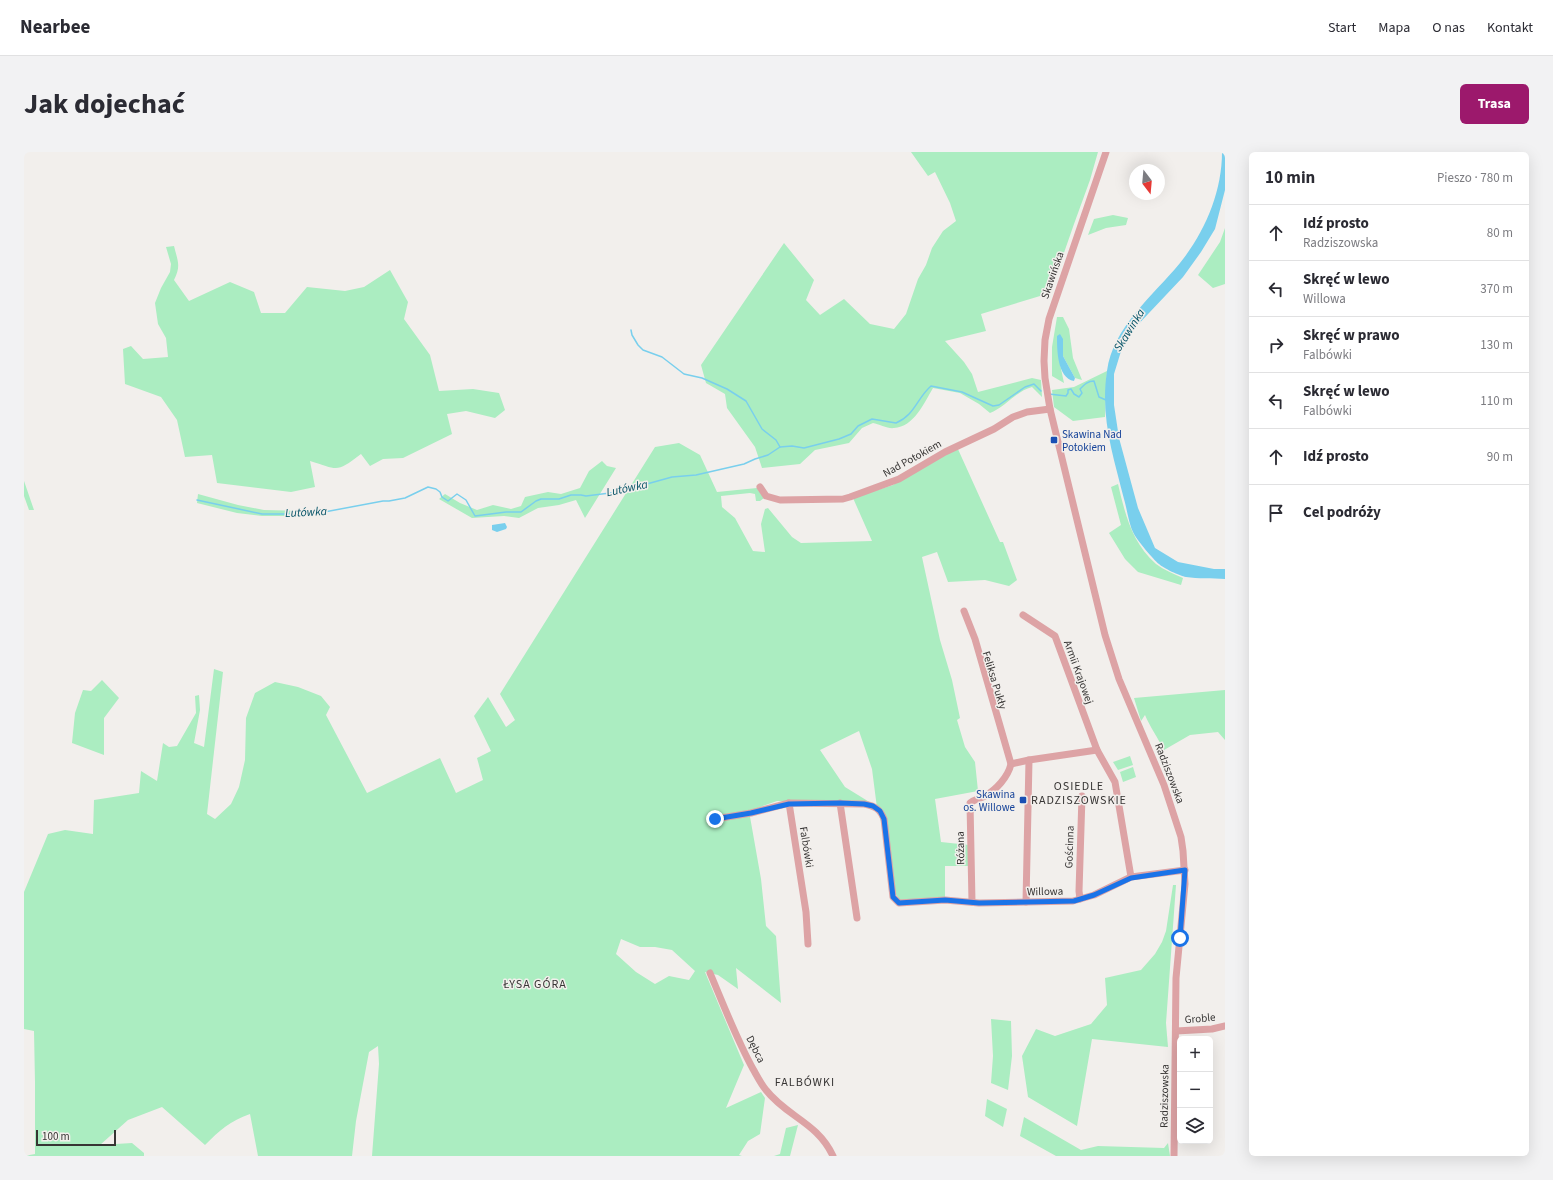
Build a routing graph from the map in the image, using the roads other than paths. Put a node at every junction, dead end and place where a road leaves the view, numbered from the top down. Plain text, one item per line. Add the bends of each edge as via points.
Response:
1 (1106, 152) edge
2 (1050, 409) junction
3 (760, 487) dead end
4 (964, 611) dead end
5 (1023, 615) dead end
6 (1097, 750) junction
7 (1029, 760) junction
8 (1011, 764) junction
9 (1082, 796) dead end
10 (840, 803) junction
11 (789, 804) junction
12 (715, 819) dead end
13 (1185, 870) junction
14 (1131, 878) junction
15 (1080, 899) junction
16 (972, 902) junction
17 (1026, 902) junction
18 (857, 918) dead end
19 (808, 944) dead end
20 (710, 974) dead end
21 (1225, 1026) edge
22 (1176, 1030) junction
23 (832, 1156) edge
24 (1174, 1156) edge

1 - 2 street, Skawińska via 1048,319 1044,378
2 - 3 street, Nad Potokiem via 1027,412 1014,417 945,452 899,480 850,498 780,500 766,496
2 - 13 street, Radziszowska via 1105,635 1119,679 1164,785 1181,837
4 - 8 street, Feliksa Pukły via 975,639
5 - 6 street, Armii Krajowej via 1054,636
6 - 7 street
6 - 14 street, Armii Krajowej via 1115,782
7 - 8 street
7 - 17 street
8 - 16 street, Różana via 1002,781 989,793 970,803
9 - 15 street, Gościnna
10 - 11 street
10 - 16 street, Willowa via 864,804 880,811 884,819 893,897 899,903 945,900
10 - 18 street
11 - 12 street
11 - 19 street, Falbówki via 806,912
13 - 14 street, Willowa
13 - 22 street, Radziszowska via 1177,964
14 - 15 street, Willowa
15 - 17 street, Willowa
16 - 17 street, Willowa
20 - 23 street, Dębca via 741,1047 765,1089 822,1138
21 - 22 street, Groble
22 - 24 street, Radziszowska

